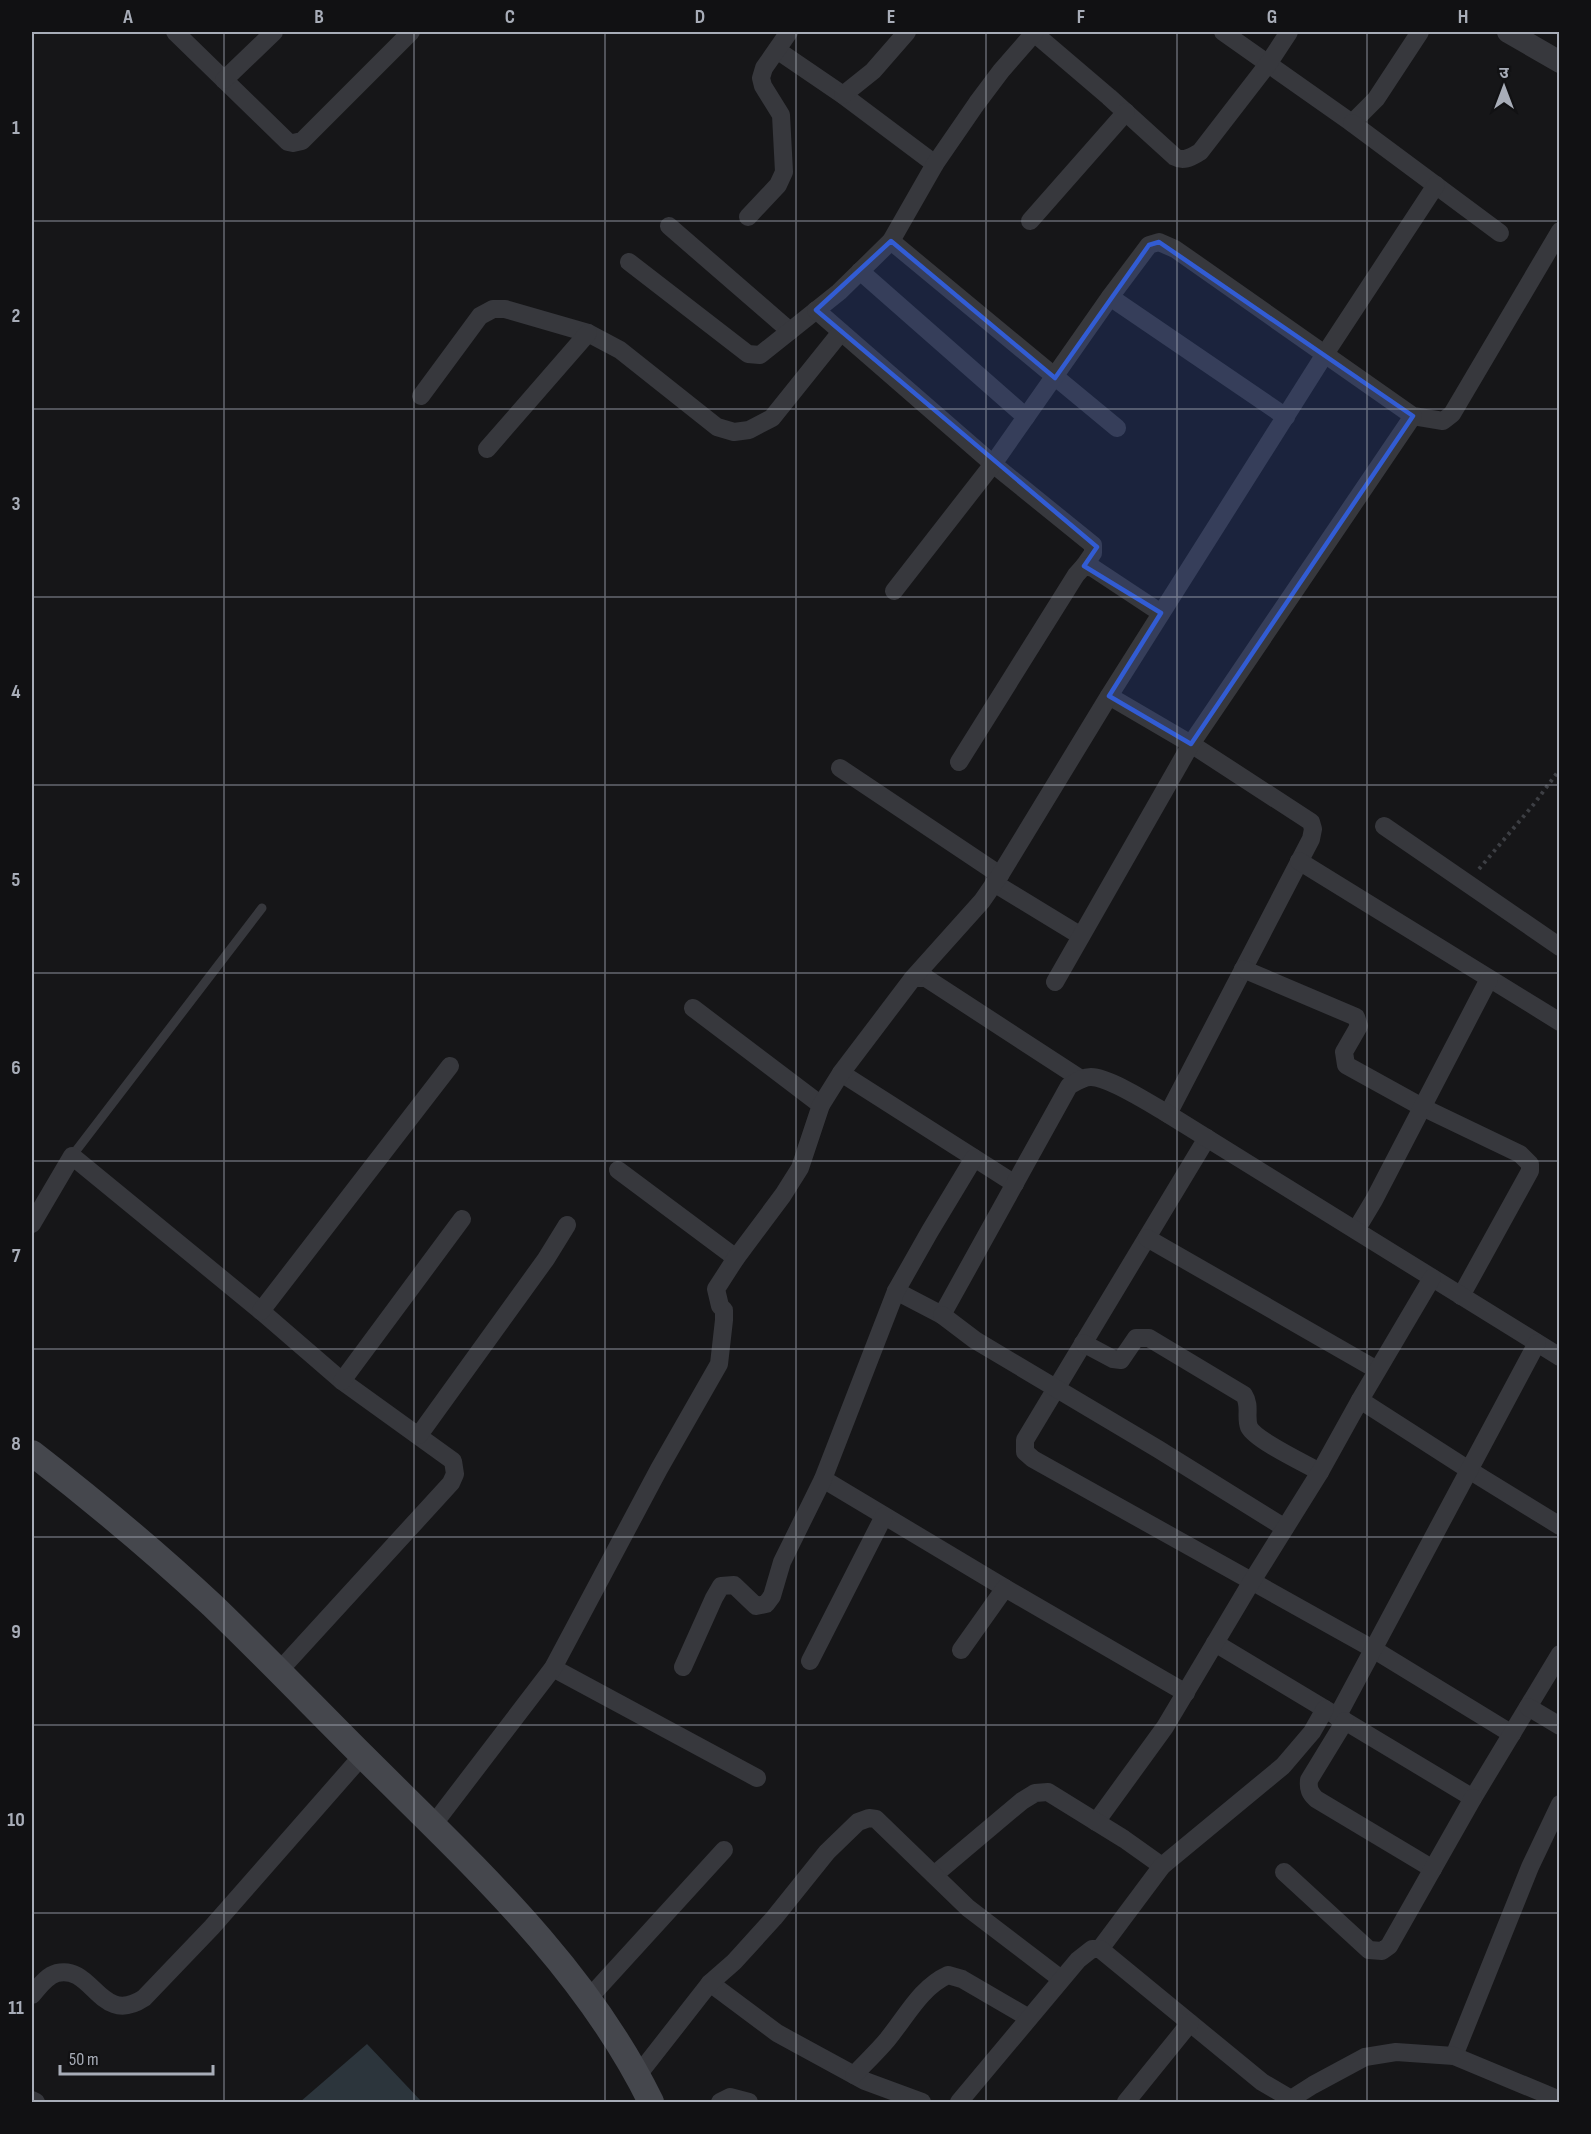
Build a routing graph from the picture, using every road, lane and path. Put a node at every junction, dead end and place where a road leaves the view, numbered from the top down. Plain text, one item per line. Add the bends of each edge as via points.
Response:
1 (174, 32) edge
2 (274, 32) edge
3 (411, 32) edge
4 (789, 32) edge
5 (907, 32) edge
6 (1034, 32) edge
7 (1223, 32) edge
8 (1289, 32) edge
9 (1420, 32) edge
10 (1508, 32) edge
11 (777, 50) junction
12 (1560, 62) edge
13 (1268, 64) junction
14 (224, 80) junction
15 (843, 95) junction
16 (1126, 112) junction
17 (1352, 123) junction
18 (935, 164) junction
19 (1436, 185) junction
20 (748, 217) dead end
21 (1030, 221) dead end
22 (669, 226) dead end
23 (1560, 231) edge
24 (1500, 233) dead end
25 (891, 241) junction
26 (629, 262) dead end
27 (860, 271) junction
28 (1110, 297) junction
29 (816, 310) junction
30 (790, 331) junction
31 (841, 332) junction
32 (588, 333) junction
33 (1325, 354) junction
34 (1054, 378) junction
35 (421, 396) dead end
36 (1413, 416) junction
37 (1026, 417) junction
38 (1286, 417) junction
39 (1117, 428) dead end
40 (487, 449) dead end
41 (993, 464) junction
42 (1084, 566) junction
43 (894, 591) dead end
44 (1161, 614) junction
45 (1109, 696) junction
46 (1191, 744) junction
47 (959, 762) dead end
48 (840, 768) dead end
49 (1560, 769) edge
50 (1384, 826) dead end
51 (1299, 861) junction
52 (997, 879) junction
53 (1467, 883) junction
54 (262, 908) dead end
55 (1081, 936) junction
56 (1560, 947) edge
57 (1243, 969) junction
58 (913, 978) junction
59 (1489, 979) junction
60 (1055, 982) dead end
61 (693, 1008) dead end
62 (1560, 1022) edge
63 (450, 1066) dead end
64 (841, 1073) junction
65 (1081, 1079) junction
66 (821, 1105) junction
67 (1422, 1107) junction
68 (1168, 1114) junction
69 (1207, 1138) junction
70 (72, 1156) junction
71 (974, 1158) junction
72 (618, 1170) dead end
73 (1014, 1184) junction
74 (462, 1219) dead end
75 (32, 1224) edge
76 (567, 1225) dead end
77 (1356, 1230) junction
78 (1147, 1238) junction
79 (736, 1258) junction
80 (1432, 1278) junction
81 (896, 1291) junction
82 (1461, 1296) junction
83 (261, 1311) junction
84 (942, 1315) junction
85 (1083, 1343) junction
86 (1537, 1343) junction
87 (1558, 1352) edge
88 (1377, 1370) junction
89 (342, 1381) junction
90 (1057, 1388) junction
91 (1360, 1400) junction
92 (419, 1435) junction
93 (32, 1453) edge
94 (1469, 1470) junction
95 (1320, 1472) junction
96 (823, 1479) junction
97 (884, 1516) junction
98 (1560, 1526) edge
99 (1285, 1528) junction
100 (1252, 1581) junction
101 (1005, 1588) junction
102 (1215, 1643) junction
103 (1372, 1649) junction
104 (961, 1650) dead end
105 (1560, 1654) edge
106 (810, 1661) dead end
107 (683, 1667) dead end
108 (554, 1668) junction
109 (279, 1671) junction
110 (1186, 1693) junction
111 (1528, 1707) junction
112 (1336, 1716) junction
113 (1560, 1726) edge
114 (1512, 1734) junction
115 (362, 1755) junction
116 (757, 1778) dead end
117 (1473, 1798) junction
118 (1560, 1804) edge
119 (1096, 1822) junction
120 (433, 1825) junction
121 (724, 1850) dead end
122 (1162, 1866) junction
123 (1433, 1869) junction
124 (1284, 1872) dead end
125 (934, 1875) junction
126 (1100, 1949) junction
127 (1062, 1979) junction
128 (710, 1983) junction
129 (32, 1995) edge
130 (588, 1999) junction
131 (1029, 2018) junction
132 (1190, 2023) junction
133 (1454, 2056) junction
134 (638, 2075) junction
135 (854, 2075) junction
136 (32, 2100) edge
137 (1560, 2100) edge
138 (1293, 2101) edge
139 (36, 2103) edge
140 (651, 2103) edge
141 (720, 2103) edge
142 (749, 2103) edge
143 (922, 2103) edge
144 (959, 2103) edge
145 (1126, 2103) edge

1 - 14 street
2 - 14 street
3 - 14 street via 302,141 293,144
4 - 11 street
5 - 15 street via 873,71
6 - 16 street
6 - 18 street via 1000,71
7 - 13 street
8 - 13 street
9 - 17 street via 1376,99
10 - 12 street
11 - 15 street
11 - 20 street via 761,78 781,115 784,172 778,185
13 - 16 street via 1200,152 1188,159 1174,157
13 - 17 street
15 - 18 street
16 - 21 street
17 - 19 street
18 - 25 street
19 - 24 street
19 - 33 street
22 - 30 street
23 - 36 street via 1452,414 1443,421
25 - 27 street
25 - 34 street
26 - 30 street via 748,354 760,355
27 - 29 street
27 - 37 street
28 - 33 street via 1149,245 1159,242 1175,249
28 - 34 street
28 - 38 street
29 - 30 street
29 - 31 street
31 - 32 street via 772,418 749,430 734,432 717,427 620,350
31 - 41 street
32 - 35 street via 493,309 480,316
32 - 40 street
33 - 36 street
33 - 38 street
34 - 37 street
34 - 39 street
36 - 46 street
37 - 41 street
38 - 44 street
41 - 42 street via 1093,544 1093,553
41 - 43 street
42 - 44 street via 1093,568
42 - 47 street
44 - 45 street
45 - 46 street
45 - 52 street
46 - 51 street via 1311,822 1311,839
46 - 55 street
48 - 52 street
49 - 53 path
50 - 53 street
51 - 57 street
51 - 59 street
52 - 55 street
52 - 58 street via 982,902
53 - 56 street
54 - 70 lane
55 - 60 street
57 - 67 street via 1356,1017 1359,1026 1344,1052 1346,1065
57 - 68 street
58 - 64 street
58 - 65 street via 926,978
59 - 62 street
59 - 67 street
61 - 66 street
63 - 83 street
64 - 66 street
64 - 71 street
65 - 68 street via 1103,1079
65 - 73 street via 1069,1086
66 - 79 street via 800,1168
67 - 77 street
67 - 82 street via 1520,1154 1530,1164 1530,1172
68 - 69 street
69 - 77 street
69 - 78 street
70 - 75 street
70 - 83 street
71 - 73 street
71 - 81 street
72 - 79 street
73 - 84 street
74 - 89 street
76 - 92 street
77 - 80 street
78 - 85 street
78 - 88 street
79 - 108 street via 716,1289 724,1320 719,1364
80 - 82 street
80 - 88 street
81 - 84 street
81 - 96 street
82 - 86 street
83 - 89 street
84 - 90 street via 975,1340
85 - 90 street
85 - 95 street via 1121,1360 1136,1338 1149,1338 1244,1395 1249,1409 1248,1424 1257,1436
86 - 87 street
86 - 94 street
88 - 91 street
89 - 92 street
90 - 99 street
90 - 100 street via 1025,1440 1025,1452
91 - 94 street
91 - 95 street
92 - 109 street via 453,1461 455,1474 451,1483
93 - 109 main road via 132,1533
94 - 98 street
94 - 103 street
95 - 99 street
96 - 97 street
96 - 107 street via 782,1562 772,1596 766,1604 756,1606 734,1585 721,1586
97 - 101 street
97 - 106 street
99 - 100 street
100 - 102 street
100 - 103 street
101 - 104 street
101 - 110 street
102 - 110 street
102 - 112 street
103 - 112 street
103 - 114 street
105 - 111 street
108 - 116 street
108 - 120 street
109 - 115 main road
110 - 119 street
111 - 113 street
111 - 114 street
112 - 117 street
112 - 122 street via 1312,1732 1283,1766
112 - 123 street via 1309,1780 1311,1793
114 - 117 street
115 - 120 main road
115 - 129 street via 212,1927 133,2006 110,2003 75,1975 58,1973 46,1979
117 - 123 street
118 - 133 street via 1530,1867
119 - 122 street
119 - 125 street via 1048,1792 1035,1793
120 - 130 main road via 536,1932
121 - 130 street
122 - 126 street
123 - 124 street via 1389,1946 1374,1952
125 - 127 street via 968,1908
125 - 128 street via 876,1819 858,1822 827,1852 734,1962
126 - 127 street via 1092,1949
126 - 132 street
127 - 131 street
128 - 134 street
128 - 135 street via 777,2033
130 - 134 main road
131 - 135 street via 962,1979 948,1975 926,1990
131 - 144 street
132 - 138 street via 1262,2082
132 - 145 street
133 - 137 street
133 - 138 street via 1396,2052 1365,2057 1313,2085
134 - 140 main road
135 - 143 street
136 - 139 street
141 - 142 street via 730,2097

